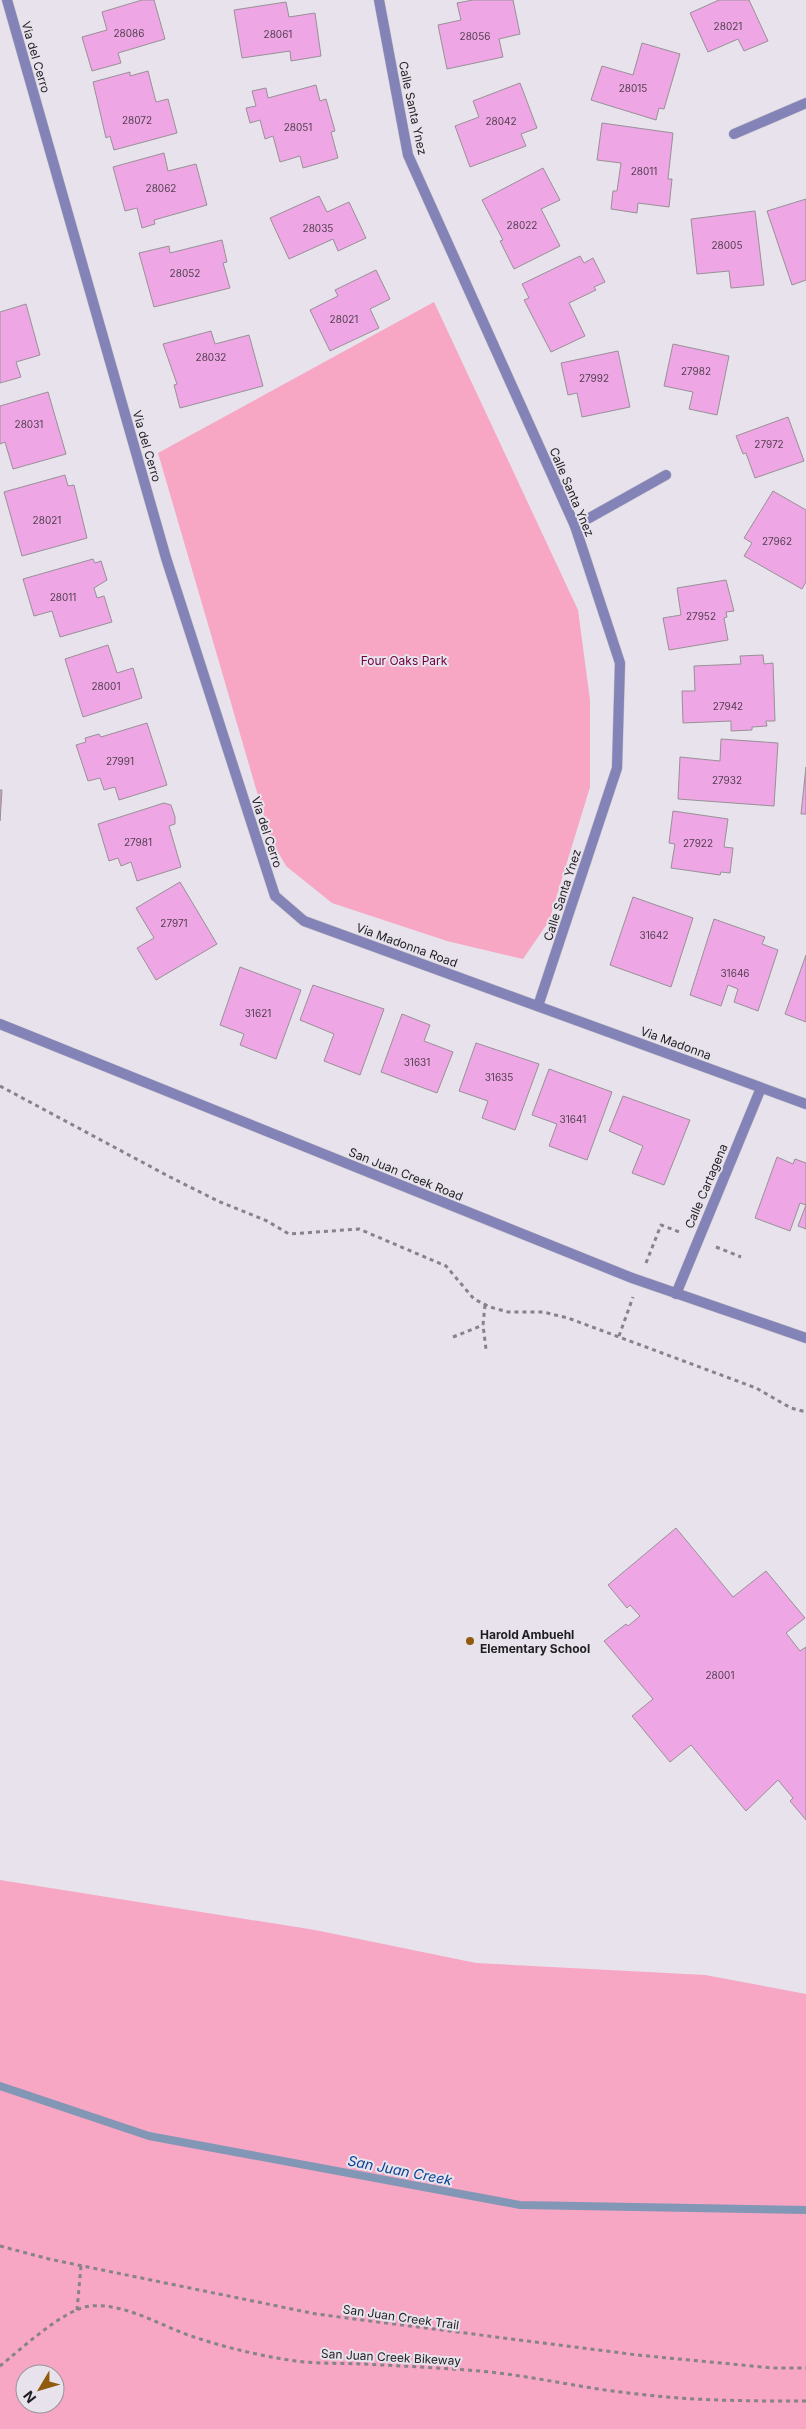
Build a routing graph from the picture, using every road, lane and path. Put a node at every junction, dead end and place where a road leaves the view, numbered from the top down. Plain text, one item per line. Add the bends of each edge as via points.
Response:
1 (7, 0) edge
2 (379, 0) edge
3 (806, 103) edge
4 (734, 134) dead end
5 (666, 475) dead end
6 (575, 526) junction
7 (275, 896) joint
8 (538, 1006) junction
9 (0, 1024) edge
10 (0, 1086) edge
11 (762, 1088) junction
12 (806, 1104) edge
13 (676, 1294) junction
14 (485, 1305) junction
15 (484, 1325) junction
16 (453, 1337) dead end
17 (806, 1338) edge
18 (486, 1349) dead end
19 (806, 1412) edge
20 (0, 2246) edge
21 (81, 2266) junction
22 (77, 2310) junction
23 (0, 2366) edge
24 (806, 2368) edge
25 (806, 2401) edge

1 - 7 street, Via del Cerro via 166,558
2 - 6 street, Calle Santa Ynez via 408,155
3 - 4 street
5 - 6 street
6 - 8 street, Calle Santa Ynez via 620,662 617,768
7 - 8 street, Via Madonna Road via 304,920
8 - 11 street, Via Madonna
9 - 13 street, San Juan Creek Road
10 - 14 path via 170,1177 268,1221 289,1234 359,1229 446,1266 474,1299
11 - 12 street, Via Madonna
11 - 13 street, Calle Cartagena
13 - 17 street, San Juan Creek Road
14 - 15 path
14 - 19 path via 508,1312 543,1312 568,1318 756,1388 791,1408
15 - 16 path
15 - 18 path
20 - 21 path, San Juan Creek Trail
21 - 22 path
21 - 24 path, San Juan Creek Trail via 326,2316 637,2355 773,2368
22 - 23 path, San Juan Creek Bikeway via 42,2332
22 - 25 path, San Juan Creek Bikeway via 89,2306 109,2308 148,2317 192,2337 241,2351 298,2361 481,2372 637,2394 725,2401

